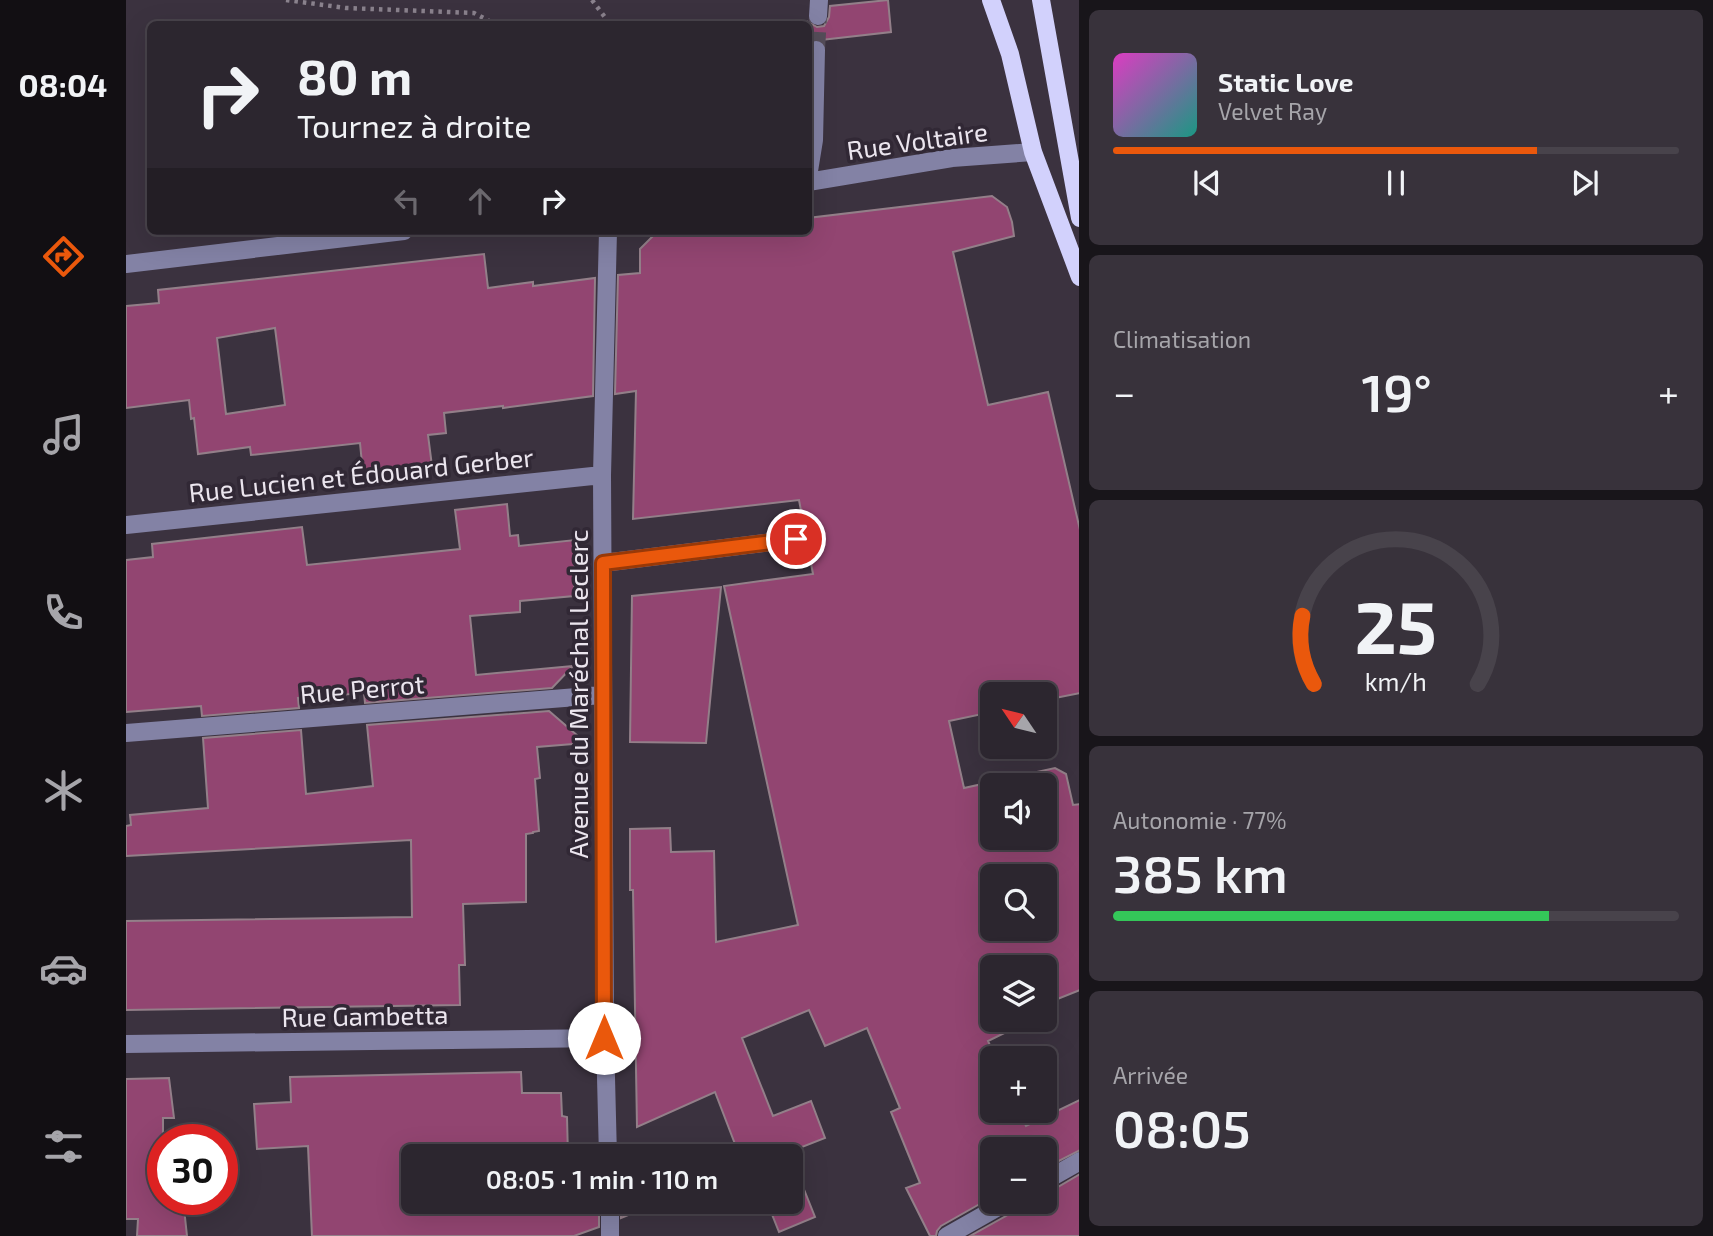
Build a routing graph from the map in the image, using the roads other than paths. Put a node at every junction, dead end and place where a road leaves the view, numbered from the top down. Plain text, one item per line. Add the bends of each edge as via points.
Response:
1 (991, 0) edge
2 (1041, 0) edge
3 (816, 50) tunnel mouth
4 (1033, 152) junction
5 (812, 153) edge
6 (812, 178) edge
7 (1079, 212) edge
8 (370, 235) edge
9 (608, 235) edge
10 (126, 264) edge
11 (1079, 274) edge
12 (602, 475) junction
13 (126, 525) edge
14 (796, 539) dead end
15 (603, 563) junction
16 (602, 695) junction
17 (126, 733) edge
18 (604, 1038) junction
19 (126, 1044) edge
20 (608, 1144) edge
21 (1079, 1162) edge
22 (1057, 1174) edge
23 (610, 1214) edge
24 (986, 1214) edge
25 (610, 1236) edge
26 (947, 1236) edge

1 - 4 main road via 1010,54
2 - 7 main road
3 - 5 street
4 - 6 street, Rue Voltaire via 952,158
4 - 11 main road
8 - 10 street
9 - 12 street, Avenue du Maréchal Leclerc
12 - 13 street, Rue Lucien et Édouard Gerber
12 - 15 street, Avenue du Maréchal Leclerc
14 - 15 street
15 - 16 street, Avenue du Maréchal Leclerc
16 - 17 street, Rue Perrot
16 - 18 street, Avenue du Maréchal Leclerc
18 - 19 street, Rue Gambetta
18 - 20 street, Avenue du Maréchal Leclerc
21 - 22 street
23 - 25 street
24 - 26 street

